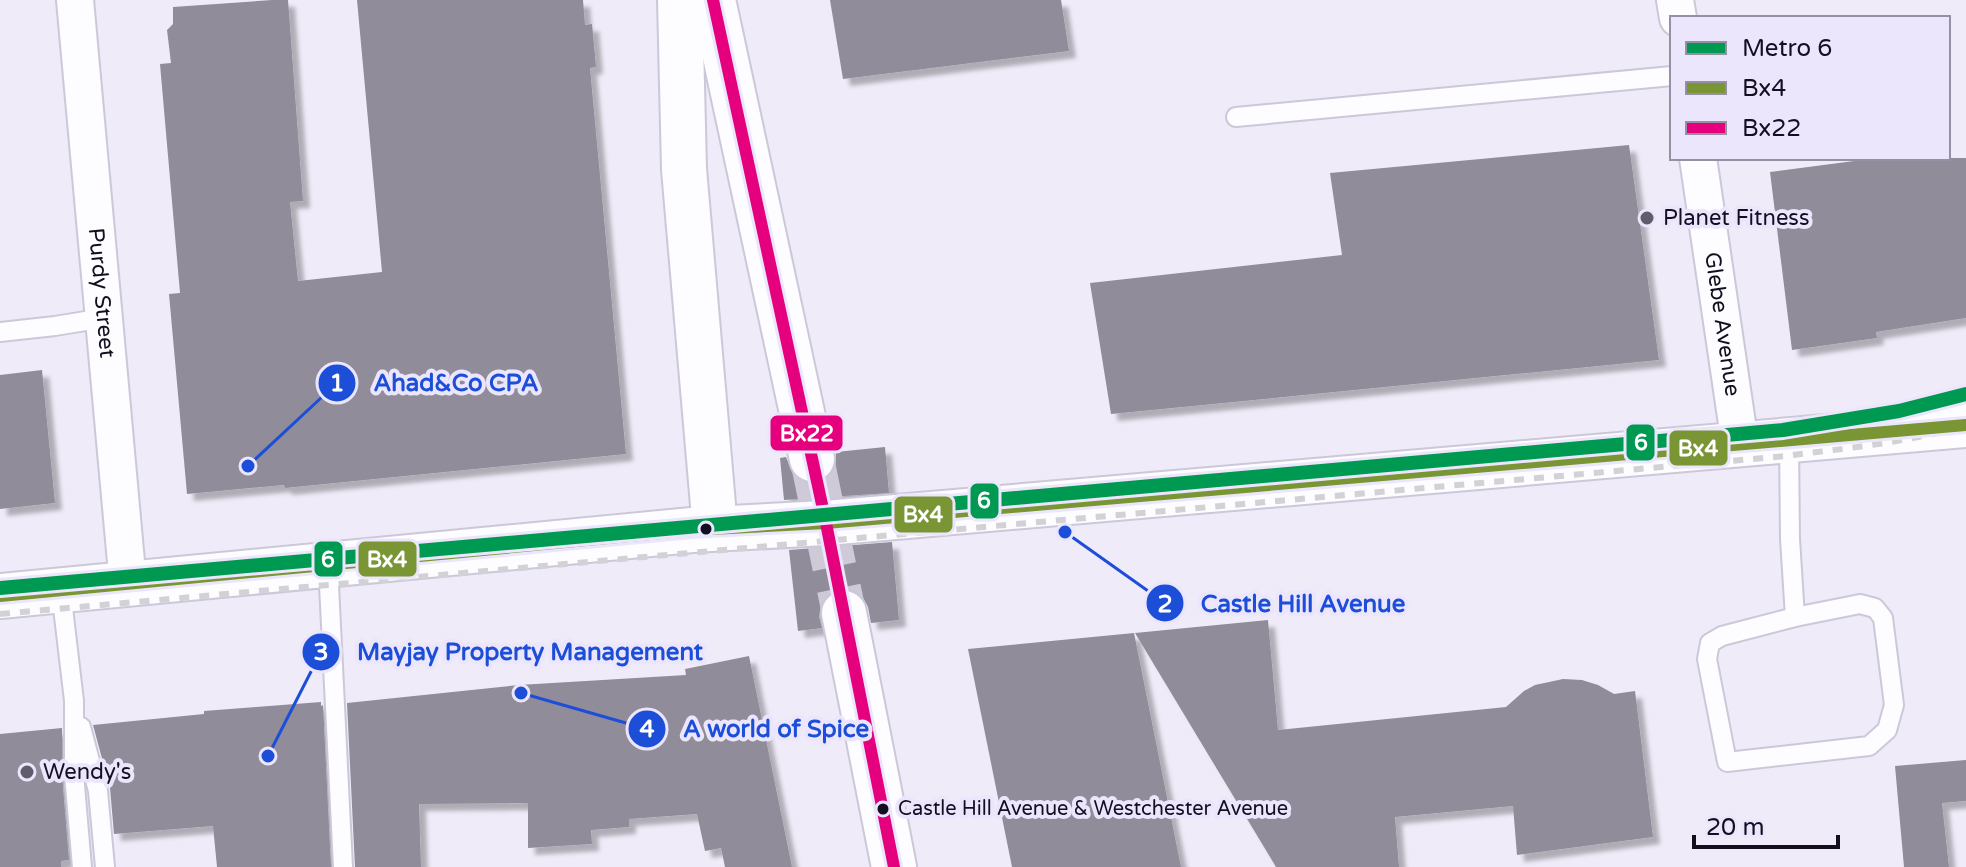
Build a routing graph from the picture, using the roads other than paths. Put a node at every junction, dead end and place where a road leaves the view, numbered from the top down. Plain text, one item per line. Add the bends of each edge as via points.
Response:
1 (75, 0) edge
2 (680, 0) edge
3 (713, 0) edge
4 (1670, 76) edge
5 (1236, 117) dead end
6 (1698, 160) edge
7 (104, 318) junction
8 (0, 332) edge
9 (1966, 425) edge
10 (1789, 441) junction
11 (1740, 444) junction
12 (812, 459) tunnel mouth
13 (715, 528) junction
14 (328, 565) junction
15 (128, 584) junction
16 (61, 591) junction
17 (0, 596) edge
18 (844, 613) tunnel mouth
19 (1795, 617) junction
20 (74, 701) junction
21 (82, 867) edge
22 (105, 867) edge
23 (343, 867) edge
24 (894, 867) edge

1 - 7 street, Purdy Street
2 - 13 main road via 684,169
3 - 12 main road
4 - 5 lane
6 - 11 street, Glebe Avenue
7 - 8 lane
7 - 15 street, Purdy Street
9 - 10 main road
10 - 11 main road
10 - 19 lane
11 - 13 main road via 826,523
13 - 14 main road
14 - 15 main road
14 - 23 lane
15 - 16 main road
16 - 17 main road
16 - 20 lane
18 - 24 main road
19 - 19 lane via 1710,643 1707,659 1727,762 1869,746 1887,730 1894,705 1883,618 1875,608 1860,604
20 - 21 lane
20 - 22 lane via 98,791

